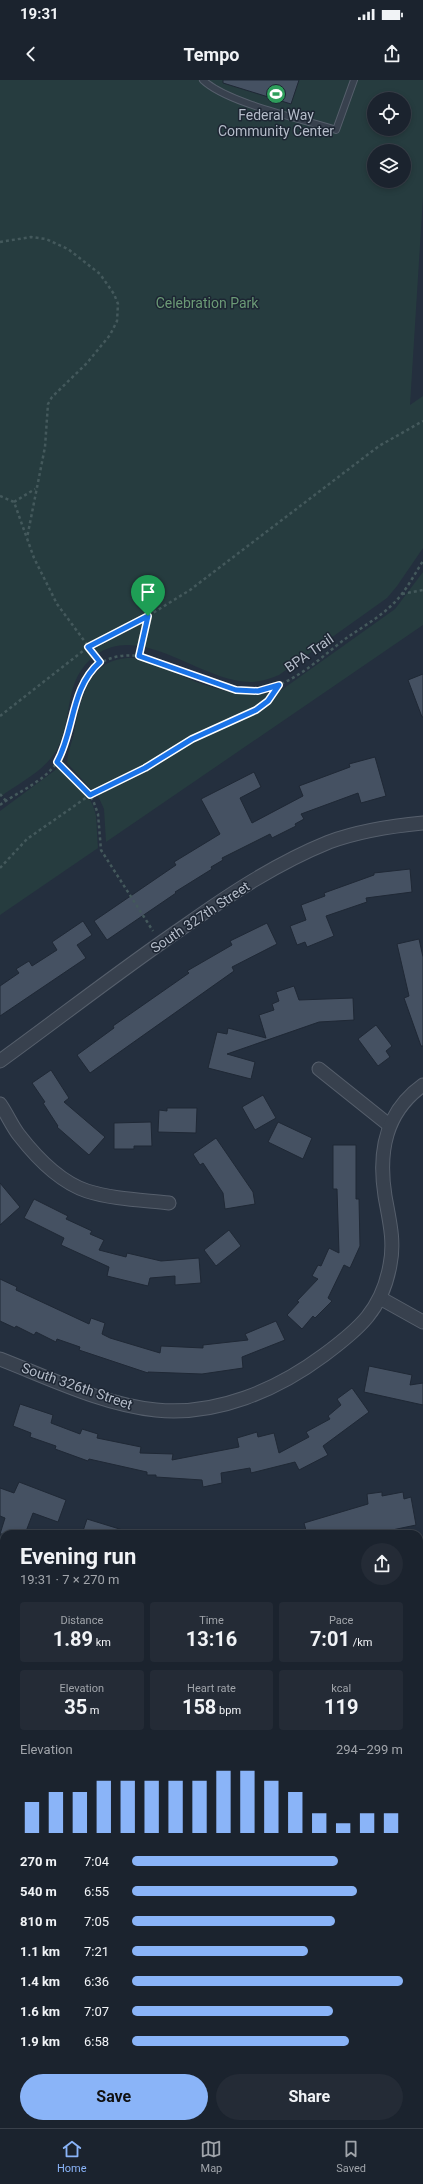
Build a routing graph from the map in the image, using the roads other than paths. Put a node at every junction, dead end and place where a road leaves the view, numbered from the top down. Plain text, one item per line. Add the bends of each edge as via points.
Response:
1 (203, 80) edge
2 (354, 80) edge
3 (423, 823) edge
4 (0, 1061) edge
5 (320, 1069) dead end
6 (423, 1085) edge
7 (0, 1104) edge
8 (389, 1125) junction
9 (169, 1203) dead end
10 (380, 1298) junction
11 (423, 1322) edge
12 (0, 1359) edge

1 - 2 lane via 226,94 336,130
3 - 4 street, South 327th Street via 358,833 322,845 232,893
5 - 8 street
6 - 8 street, South 326th Street via 400,1106
7 - 9 street via 18,1134 35,1154 77,1187 98,1194
8 - 10 street, South 326th Street via 384,1178 392,1234 392,1254
10 - 11 street
10 - 12 street, South 326th Street via 364,1323 306,1368 268,1390 198,1410 157,1410 118,1403

